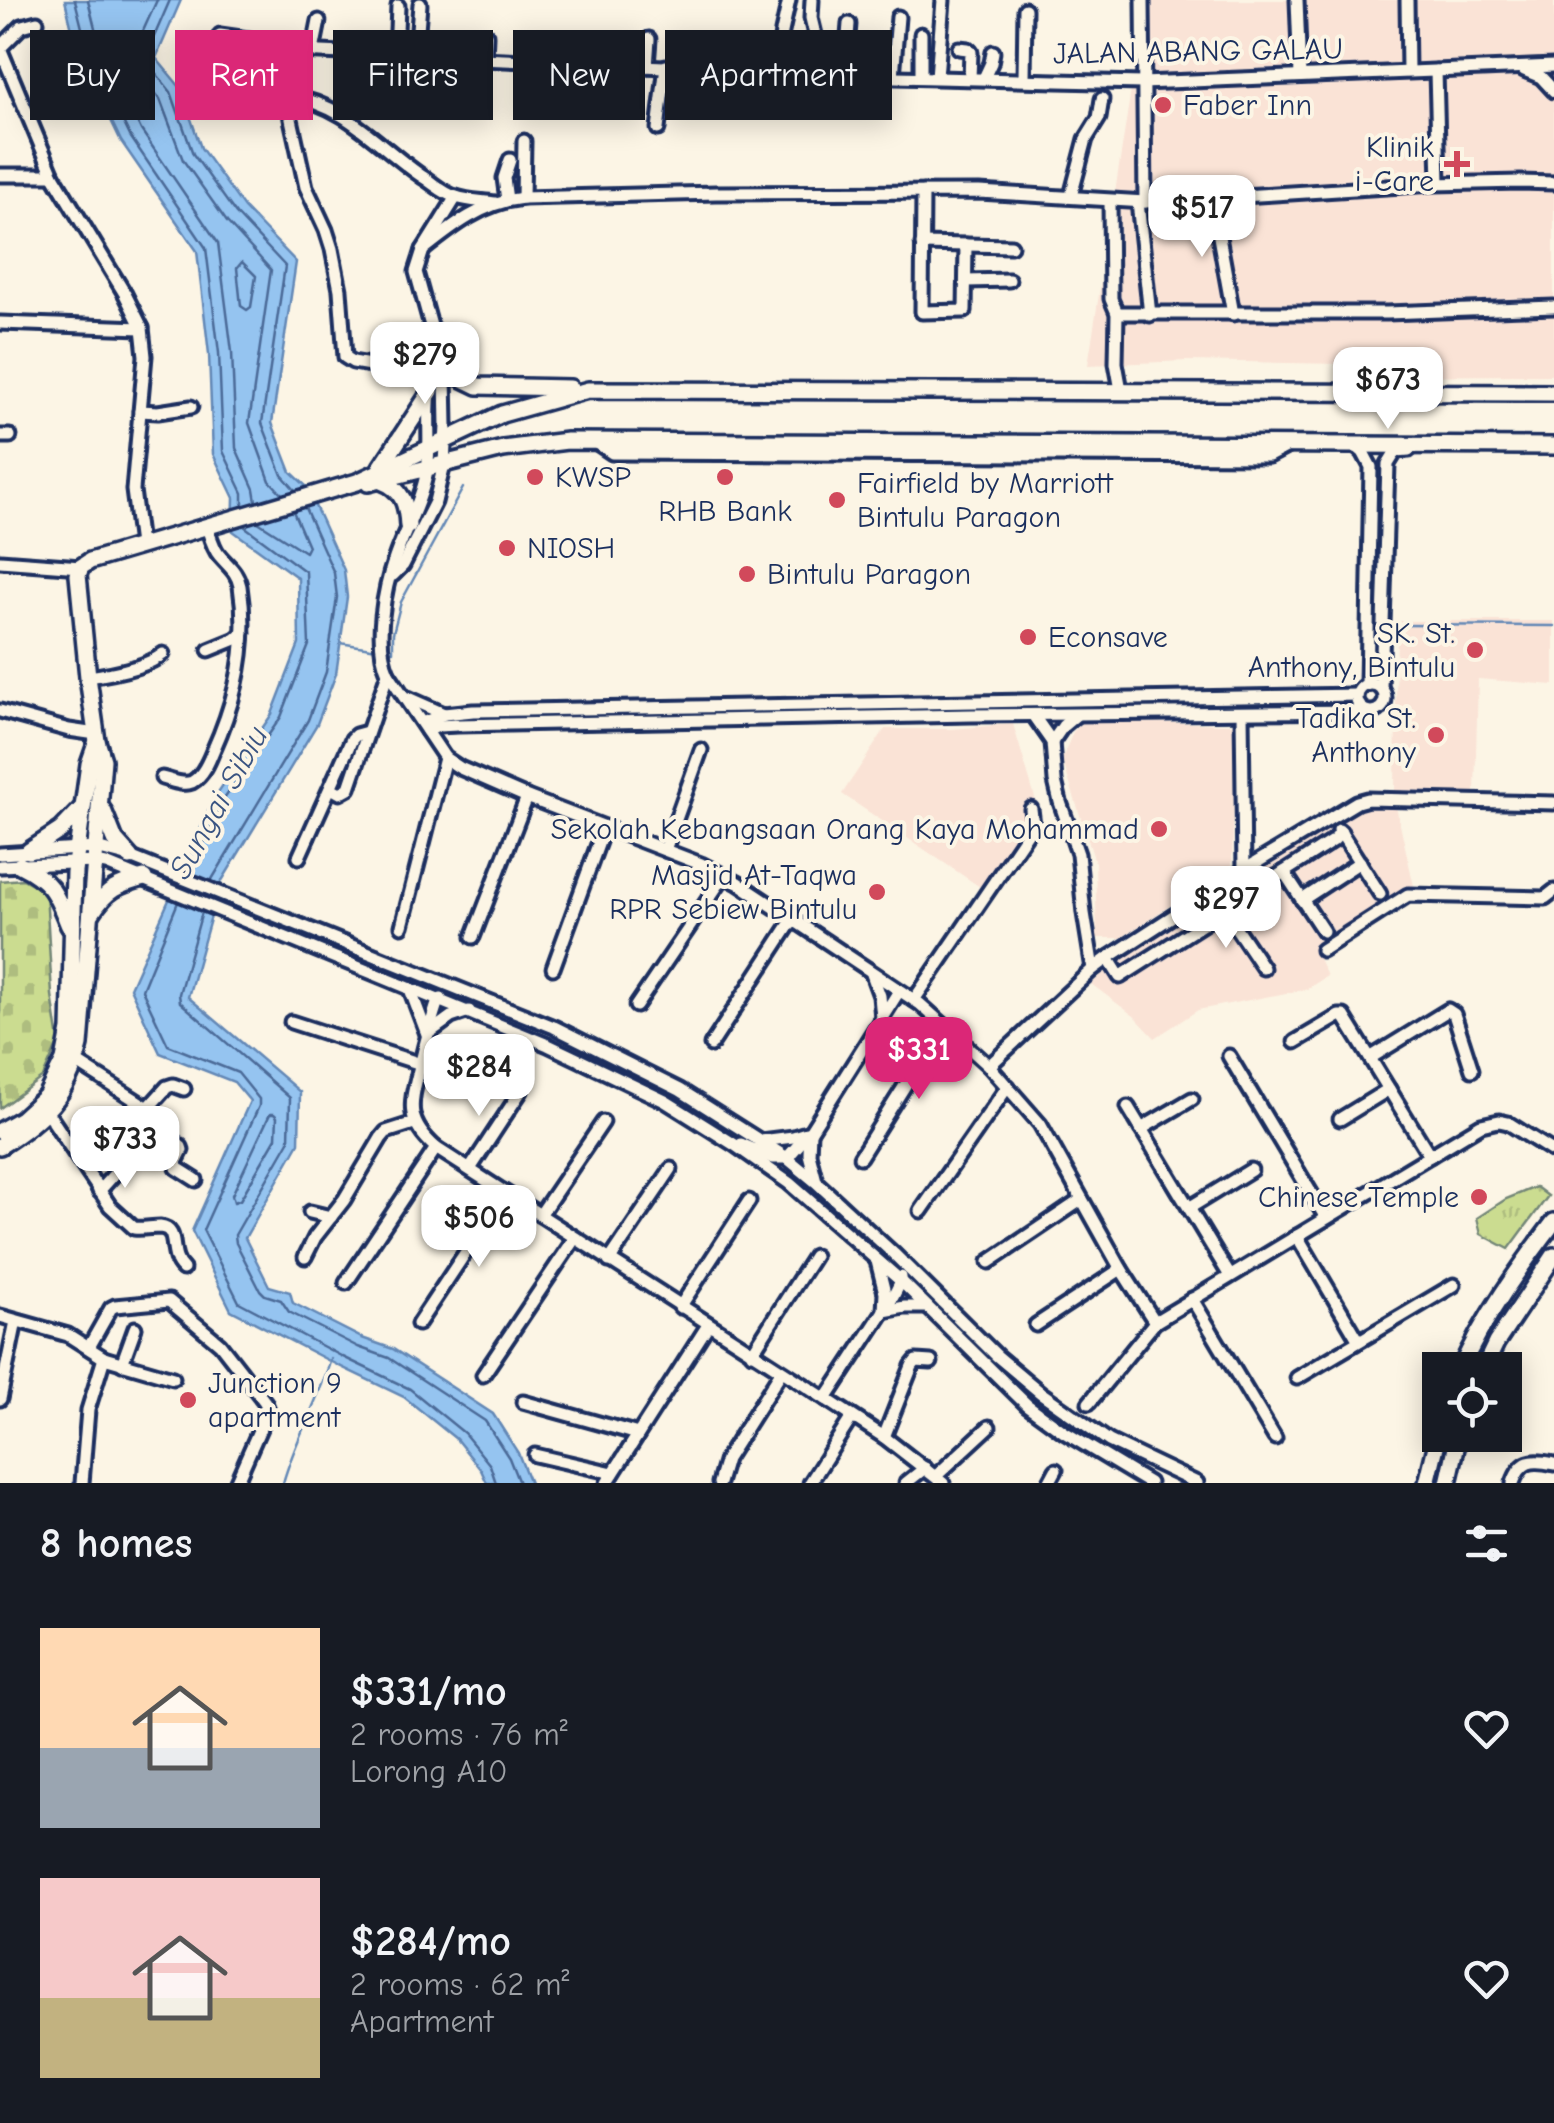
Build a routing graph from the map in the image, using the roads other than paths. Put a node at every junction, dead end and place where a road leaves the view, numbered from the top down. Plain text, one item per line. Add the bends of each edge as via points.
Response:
1 (790, 0) edge
2 (812, 0) edge
3 (943, 0) edge
4 (1143, 0) edge
5 (1297, 0) edge
6 (1407, 0) edge
7 (420, 4) dead end
8 (398, 6) dead end
9 (1024, 10) dead end
10 (898, 17) dead end
11 (318, 21) dead end
12 (37, 22) dead end
13 (849, 24) dead end
14 (397, 30) edge
15 (418, 30) edge
16 (783, 30) edge
17 (814, 30) edge
18 (849, 30) edge
19 (922, 34) dead end
20 (649, 39) dead end
21 (0, 48) edge
22 (959, 48) dead end
23 (313, 51) joint
24 (333, 52) edge
25 (992, 52) dead end
26 (493, 58) edge
27 (648, 66) junction
28 (665, 66) edge
29 (1554, 66) edge
30 (1515, 67) junction
31 (1408, 71) junction
32 (1436, 71) junction
33 (665, 74) edge
34 (893, 76) joint
35 (1300, 76) junction
36 (922, 77) junction
37 (937, 77) junction
38 (970, 78) junction
39 (984, 78) junction
40 (1024, 78) junction
41 (1142, 82) junction
42 (1554, 91) edge
43 (313, 100) edge
44 (1102, 100) dead end
45 (291, 120) edge
46 (658, 129) dead end
47 (524, 142) dead end
48 (510, 160) dead end
49 (0, 174) edge
50 (53, 175) junction
51 (1554, 183) edge
52 (1439, 184) junction
53 (923, 192) junction
54 (1071, 196) junction
55 (456, 198) junction
56 (522, 198) junction
57 (1212, 198) junction
58 (1110, 201) junction
59 (501, 202) junction
60 (1142, 202) junction
61 (922, 244) junction
62 (966, 244) junction
63 (1011, 246) dead end
64 (423, 250) junction
65 (1009, 280) dead end
66 (966, 281) junction
67 (1554, 307) edge
68 (1117, 313) junction
69 (1150, 314) junction
70 (1233, 314) junction
71 (0, 323) edge
72 (142, 328) junction
73 (437, 375) junction
74 (588, 390) junction
75 (1121, 390) junction
76 (1554, 392) edge
77 (191, 408) dead end
78 (140, 411) junction
79 (445, 441) junction
80 (1354, 445) junction
81 (1462, 446) junction
82 (1554, 446) edge
83 (429, 449) junction
84 (436, 466) junction
85 (378, 477) junction
86 (408, 526) junction
87 (206, 527) junction
88 (140, 545) junction
89 (0, 561) edge
90 (81, 567) junction
91 (390, 578) junction
92 (244, 634) junction
93 (209, 650) dead end
94 (162, 654) dead end
95 (388, 673) junction
96 (88, 677) junction
97 (1367, 685) junction
98 (1381, 688) junction
99 (1357, 695) junction
100 (404, 696) junction
101 (1075, 700) junction
102 (967, 703) junction
103 (0, 711) edge
104 (1364, 711) junction
105 (1242, 712) junction
106 (444, 714) junction
107 (1031, 715) junction
108 (1076, 715) junction
109 (458, 725) junction
110 (424, 727) junction
111 (367, 732) junction
112 (97, 737) junction
113 (1052, 742) junction
114 (435, 743) junction
115 (348, 750) junction
116 (701, 750) dead end
117 (361, 755) junction
118 (445, 758) junction
119 (162, 778) dead end
120 (331, 788) junction
121 (527, 798) junction
122 (101, 801) junction
123 (1554, 803) edge
124 (83, 807) junction
125 (1031, 809) dead end
126 (1331, 817) junction
127 (604, 828) junction
128 (1341, 832) junction
129 (665, 850) junction
130 (0, 854) edge
131 (76, 855) junction
132 (96, 855) junction
133 (130, 857) junction
134 (299, 857) dead end
135 (25, 858) junction
136 (1360, 862) junction
137 (0, 866) edge
138 (1244, 870) junction
139 (1284, 872) junction
140 (724, 876) junction
141 (144, 878) junction
142 (1554, 891) edge
143 (1380, 894) dead end
144 (1302, 900) junction
145 (1224, 910) junction
146 (90, 917) junction
147 (793, 919) junction
148 (402, 926) dead end
149 (1323, 932) dead end
150 (72, 934) junction
151 (473, 936) dead end
152 (1322, 950) dead end
153 (1108, 958) junction
154 (552, 968) dead end
155 (1263, 968) dead end
156 (1094, 969) junction
157 (872, 972) junction
158 (410, 989) junction
159 (900, 991) junction
160 (474, 996) junction
161 (914, 1000) junction
162 (438, 1001) junction
163 (636, 1006) dead end
164 (469, 1012) junction
165 (882, 1018) junction
166 (291, 1022) dead end
167 (942, 1025) junction
168 (427, 1034) junction
169 (1294, 1042) dead end
170 (711, 1045) dead end
171 (1229, 1056) dead end
172 (1370, 1058) junction
173 (76, 1062) junction
174 (420, 1064) junction
175 (990, 1066) junction
176 (1472, 1070) dead end
177 (1008, 1086) junction
178 (184, 1089) dead end
179 (1389, 1089) junction
180 (521, 1091) dead end
181 (1192, 1099) dead end
182 (1128, 1107) dead end
183 (148, 1108) junction
184 (47, 1112) junction
185 (1340, 1119) dead end
186 (603, 1122) dead end
187 (414, 1123) junction
188 (157, 1127) junction
189 (1141, 1129) junction
190 (0, 1131) edge
191 (810, 1132) junction
192 (761, 1142) junction
193 (735, 1145) junction
194 (0, 1146) edge
195 (436, 1148) junction
196 (1554, 1152) edge
197 (1430, 1156) junction
198 (860, 1157) dead end
199 (786, 1158) junction
200 (671, 1168) dead end
201 (470, 1170) junction
202 (1252, 1170) dead end
203 (196, 1180) dead end
204 (816, 1182) junction
205 (99, 1191) junction
206 (506, 1193) junction
207 (1081, 1200) junction
208 (748, 1201) dead end
209 (1189, 1208) junction
210 (921, 1211) dead end
211 (310, 1212) dead end
212 (540, 1216) junction
213 (331, 1217) junction
214 (1326, 1218) junction
215 (1554, 1222) edge
216 (1297, 1236) junction
217 (575, 1238) junction
218 (894, 1254) junction
219 (814, 1256) dead end
220 (1554, 1256) edge
221 (305, 1257) dead end
222 (609, 1261) junction
223 (878, 1261) junction
224 (990, 1262) dead end
225 (1121, 1268) junction
226 (183, 1270) dead end
227 (1230, 1276) junction
228 (901, 1282) junction
229 (346, 1284) dead end
230 (1454, 1285) dead end
231 (1192, 1299) junction
232 (680, 1306) junction
233 (926, 1307) junction
234 (884, 1311) junction
235 (0, 1316) edge
236 (16, 1321) junction
237 (1155, 1322) junction
238 (418, 1324) dead end
239 (708, 1325) junction
240 (1036, 1325) dead end
241 (135, 1328) dead end
242 (1359, 1341) junction
243 (90, 1347) junction
244 (1468, 1352) edge
245 (1492, 1352) edge
246 (752, 1353) junction
247 (104, 1358) junction
248 (931, 1362) dead end
249 (122, 1364) junction
250 (782, 1372) junction
251 (483, 1375) dead end
252 (174, 1378) dead end
253 (1297, 1378) dead end
254 (0, 1399) edge
255 (826, 1399) junction
256 (523, 1402) dead end
257 (1088, 1403) dead end
258 (852, 1417) junction
259 (989, 1427) dead end
260 (638, 1434) junction
261 (884, 1437) junction
262 (1275, 1438) dead end
263 (1434, 1452) edge
264 (1455, 1452) edge
265 (534, 1455) dead end
266 (1554, 1464) edge
267 (925, 1468) junction
268 (1056, 1470) dead end
269 (610, 1478) edge
270 (940, 1479) edge
271 (82, 1483) edge
272 (236, 1483) edge
273 (719, 1483) edge
274 (810, 1483) edge
275 (906, 1483) edge
276 (1049, 1483) edge
277 (1149, 1483) edge
278 (1196, 1483) edge
279 (1426, 1483) edge
280 (1448, 1483) edge
281 (1513, 1483) edge

1 - 16 street
2 - 17 street
3 - 37 street
4 - 41 street
5 - 35 street
6 - 31 street
7 - 15 street
8 - 14 street
9 - 40 street
10 - 34 street
11 - 23 street
12 - 21 street via 22,26
13 - 18 street
19 - 36 street
20 - 27 street
21 - 50 street
22 - 38 street via 971,52
23 - 24 street, JALAN ABANG GALAU
25 - 39 street
26 - 27 street, JALAN ABANG GALAU
27 - 28 street, JALAN ABANG GALAU
29 - 30 street, JALAN ABANG GALAU
30 - 32 street, JALAN ABANG GALAU
30 - 42 street via 1541,77
31 - 32 street, JALAN ABANG GALAU
31 - 35 street, JALAN ABANG GALAU
32 - 52 street
33 - 46 street
34 - 36 street, JALAN ABANG GALAU
35 - 41 street, JALAN ABANG GALAU
36 - 37 street, JALAN ABANG GALAU
37 - 38 street, JALAN ABANG GALAU
38 - 39 street, JALAN ABANG GALAU
39 - 40 street, JALAN ABANG GALAU
40 - 41 street, JALAN ABANG GALAU
41 - 60 street
43 - 55 street
44 - 54 street
45 - 73 street via 304,180 332,248 345,357
47 - 56 street
48 - 59 street
49 - 50 street
50 - 72 street
51 - 52 street
52 - 57 street
53 - 54 street
53 - 56 street
53 - 61 street
54 - 58 street
55 - 59 street
55 - 64 street
56 - 59 street
57 - 60 street
57 - 70 street
58 - 60 street
58 - 68 street via 1111,299
59 - 64 street via 454,225
60 - 69 street
61 - 62 street
61 - 66 street via 922,312 965,312
62 - 63 street
62 - 66 street
64 - 73 street via 416,272
65 - 66 street
67 - 70 street
68 - 69 street
68 - 75 street
69 - 70 street
71 - 72 street
72 - 78 street
73 - 74 main road via 478,386
73 - 79 street
73 - 83 street
73 - 85 main road
74 - 75 main road
74 - 79 main road via 502,414
75 - 76 main road
77 - 78 street
78 - 88 street via 133,490
79 - 83 main road
79 - 84 street
80 - 81 main road
80 - 84 main road via 567,441
80 - 97 street via 1371,468
81 - 82 main road
81 - 98 street via 1398,450 1388,464
83 - 84 street
83 - 85 main road
84 - 85 main road
84 - 86 street
84 - 91 street via 439,494
85 - 86 main road via 403,496
85 - 87 main road
86 - 91 street
87 - 88 main road
87 - 92 street via 240,584
88 - 90 main road
89 - 90 street
90 - 96 main road
91 - 95 street via 382,651
92 - 93 street
92 - 119 street via 226,722 207,765 185,784
94 - 96 street
95 - 100 street
95 - 111 street
96 - 112 main road
97 - 98 street
97 - 99 street
98 - 104 street via 1384,706
99 - 101 street
99 - 104 street
100 - 106 street
100 - 110 street
101 - 102 street
101 - 108 street
102 - 106 street
102 - 107 street via 971,710
103 - 112 street
104 - 105 street
105 - 108 street
105 - 138 street
106 - 110 street
107 - 108 street
107 - 109 street
107 - 113 street
108 - 113 street
109 - 110 street
109 - 114 street
110 - 114 street
111 - 115 street
111 - 117 street
112 - 122 main road
112 - 124 main road
113 - 156 street via 1060,802 1078,854
114 - 118 street
115 - 117 street
115 - 120 street
116 - 129 street
117 - 120 street via 349,788
118 - 121 street
118 - 148 street
120 - 134 street
121 - 127 street
121 - 151 street
122 - 132 main road
122 - 133 main road via 108,826
123 - 126 street via 1363,800
124 - 131 main road
124 - 135 main road
125 - 161 street via 1033,825
126 - 128 street
126 - 138 street
127 - 129 street
127 - 154 street
128 - 136 street
128 - 139 street
129 - 140 street
130 - 135 street
131 - 132 street
131 - 135 street
131 - 150 main road
132 - 133 street
132 - 141 street
132 - 146 main road
133 - 160 street
135 - 137 street
135 - 150 main road via 50,884
136 - 143 street
136 - 144 street
138 - 153 street
139 - 144 street
139 - 145 street
140 - 147 street
140 - 163 street
141 - 146 main road via 104,895
141 - 158 street
142 - 152 street via 1545,898 1408,895
144 - 149 street
145 - 153 street via 1120,977
145 - 155 street
146 - 173 main road
147 - 157 street
147 - 170 street
150 - 190 main road via 64,1060 46,1096
153 - 156 street
156 - 175 street
157 - 159 street
157 - 165 street
158 - 162 street
158 - 168 street
159 - 161 street
159 - 165 street
160 - 162 street via 450,994
160 - 192 street via 554,1026 647,1073
161 - 167 street
162 - 164 street
162 - 168 street
164 - 168 street
164 - 193 street via 640,1088
165 - 191 street
166 - 174 street
167 - 175 street
167 - 198 street
168 - 174 street
169 - 172 street via 1343,1015
171 - 214 street
172 - 176 street via 1448,1010
172 - 179 street
173 - 183 street
173 - 184 main road
174 - 187 street via 410,1104
175 - 177 street
177 - 207 street via 1040,1124
177 - 210 street
178 - 183 street via 167,1087
179 - 185 street
179 - 197 street
180 - 201 street
181 - 189 street
182 - 189 street
183 - 188 street
184 - 194 main road
184 - 205 street
186 - 212 street
187 - 195 street
187 - 213 street via 386,1132
188 - 203 street via 181,1147 177,1168
188 - 205 street
189 - 209 street
191 - 192 street
191 - 199 street
191 - 204 street
192 - 199 street
193 - 199 street
193 - 223 street via 790,1183
195 - 201 street
195 - 229 street
196 - 197 street via 1498,1121
197 - 214 street
199 - 204 street
200 - 222 street
201 - 206 street
202 - 209 street
204 - 218 street
205 - 226 street via 134,1228 169,1230
206 - 212 street
206 - 238 street
207 - 224 street
207 - 225 street
208 - 232 street
209 - 227 street
211 - 213 street
212 - 217 street
213 - 221 street
214 - 216 street
215 - 244 main road
216 - 227 street
216 - 242 street
217 - 222 street
217 - 251 street
218 - 228 street
218 - 278 street via 1041,1393 1108,1441
219 - 246 street
220 - 245 main road
222 - 232 street
223 - 228 street
223 - 234 street
225 - 237 street
225 - 240 street
227 - 231 street
228 - 233 street
228 - 234 street
230 - 242 street
231 - 237 street
231 - 262 street
232 - 239 street
233 - 234 street
233 - 277 street via 1028,1404
234 - 255 street
235 - 236 street
236 - 243 street
236 - 254 street
237 - 257 street
239 - 246 street
239 - 260 street
241 - 249 street
242 - 253 street
243 - 247 street
243 - 272 street via 111,1308 169,1300 220,1344 268,1410
246 - 250 street
247 - 249 street
247 - 271 street via 88,1410
248 - 261 street via 912,1366
249 - 252 street
250 - 255 street
250 - 273 street via 726,1459
255 - 258 street
256 - 260 street
258 - 261 street
258 - 274 street
259 - 270 street
260 - 269 street
261 - 267 street
263 - 279 main road
264 - 280 main road
265 - 269 street
266 - 281 street via 1525,1462
267 - 270 street
267 - 275 street
268 - 276 street

